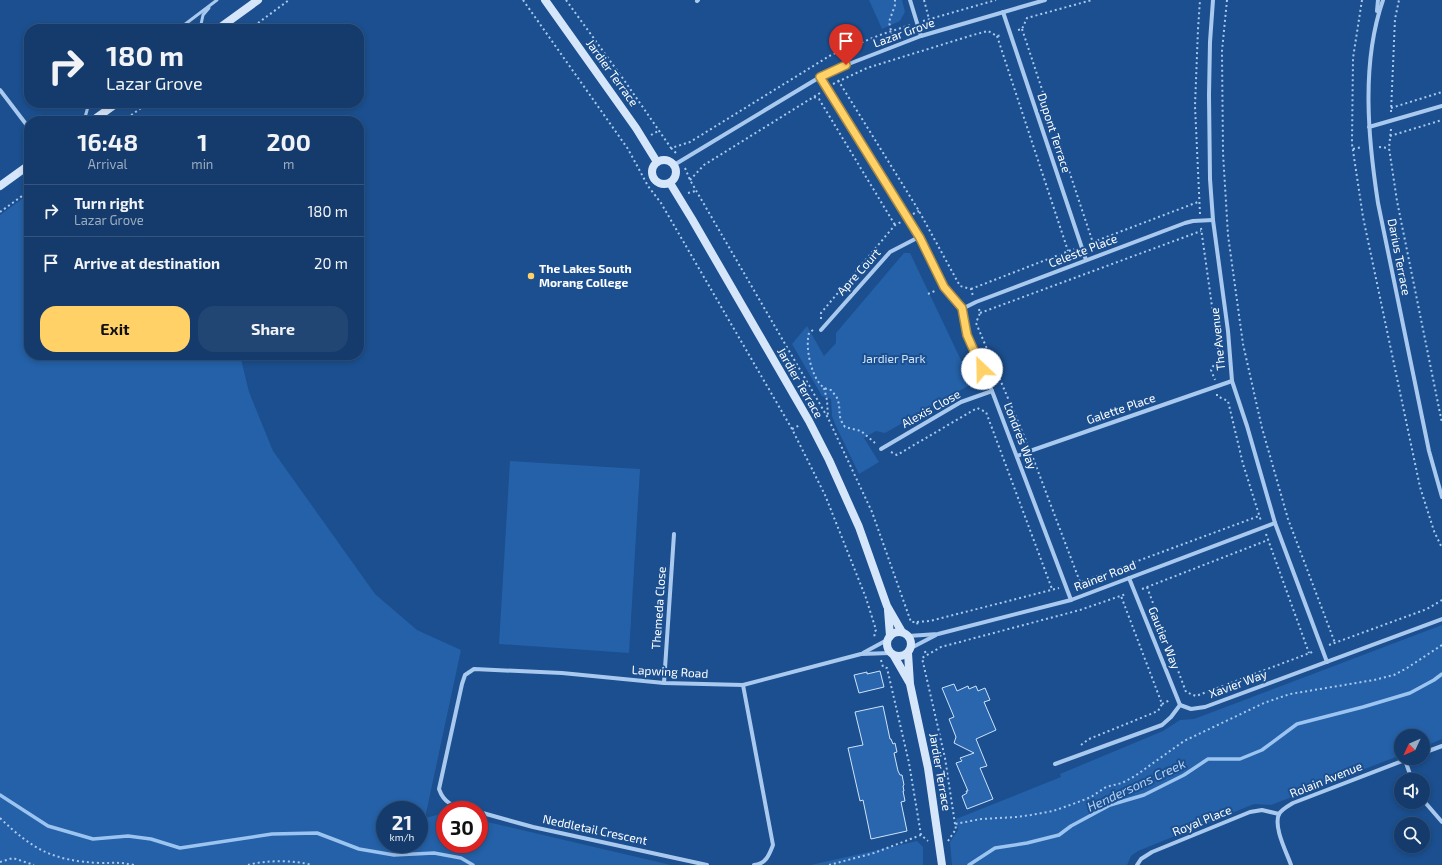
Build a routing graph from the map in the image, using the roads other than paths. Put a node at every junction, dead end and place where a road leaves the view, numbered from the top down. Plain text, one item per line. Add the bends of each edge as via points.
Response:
1 (217, 0) edge
2 (258, 0) edge
3 (545, 0) edge
4 (910, 0) edge
5 (1045, 0) edge
6 (1213, 0) edge
7 (1378, 0) edge
8 (1383, 0) edge
9 (211, 5) junction
10 (1003, 12) junction
11 (1377, 18) junction
12 (185, 24) edge
13 (201, 24) edge
14 (225, 24) edge
15 (921, 36) junction
16 (820, 77) junction
17 (0, 90) edge
18 (1442, 106) edge
19 (110, 108) edge
20 (99, 116) edge
21 (24, 121) edge
22 (1369, 127) junction
23 (657, 162) junction
24 (674, 165) junction
25 (24, 169) edge
26 (670, 183) junction
27 (0, 186) edge
28 (1213, 220) junction
29 (920, 238) junction
30 (1086, 260) junction
31 (962, 308) junction
32 (821, 330) road end
33 (1232, 381) junction
34 (992, 391) junction
35 (881, 449) road end
36 (1017, 456) junction
37 (1442, 497) edge
38 (1275, 523) junction
39 (674, 534) dead end
40 (1129, 578) junction
41 (1071, 600) junction
42 (887, 606) junction
43 (1442, 618) edge
44 (905, 634) junction
45 (938, 634) junction
46 (889, 638) junction
47 (909, 651) junction
48 (860, 654) junction
49 (892, 654) junction
50 (1327, 662) junction
51 (664, 683) junction
52 (910, 684) junction
53 (743, 685) junction
54 (1180, 705) junction
55 (1442, 746) edge
56 (1430, 750) edge
57 (1054, 764) dead end
58 (1394, 764) edge
59 (445, 801) edge
60 (1430, 808) edge
61 (488, 814) edge
62 (1279, 814) junction
63 (1442, 822) edge
64 (707, 865) edge
65 (754, 865) edge
66 (942, 865) edge
67 (1137, 865) edge
68 (1292, 865) edge

1 - 9 lane
2 - 14 street
3 - 23 street, Jardier Terrace via 636,128
4 - 15 street
5 - 10 street, Lazar Grove
6 - 28 street, The Avenue via 1209,102
7 - 11 street, Darius Terrace
8 - 11 street, Darius Terrace
9 - 12 lane
9 - 13 lane via 203,15
10 - 15 street, Lazar Grove
10 - 30 street, Dupont Terrace
11 - 22 street, Darius Terrace via 1370,68
15 - 16 street, Lazar Grove
16 - 24 street, Lazar Grove
16 - 29 street
17 - 21 street
18 - 22 street
19 - 20 street
22 - 37 street, Darius Terrace via 1380,210 1429,451
23 - 24 street via 666,160
23 - 26 street via 652,171 654,178 660,183
24 - 26 street via 676,173
25 - 27 street
26 - 42 street, Jardier Terrace via 809,421 859,527
28 - 30 street, Celeste Place via 1193,220
28 - 33 street, The Avenue
29 - 31 street via 944,287
29 - 32 street, Apre Court via 890,252
30 - 31 street, Celeste Place
31 - 34 street, Londres Way via 967,335
33 - 36 street, Galette Place
33 - 38 street, The Avenue
34 - 35 street, Alexis Close via 961,402
34 - 36 street, Londres Way
36 - 41 street, Londres Way
38 - 40 street, Rainer Road
38 - 50 street, The Avenue
39 - 51 street, Themeda Close
40 - 41 street, Rainer Road
40 - 54 street, Gautier Way
41 - 45 street, Rainer Road
42 - 44 street, Jardier Terrace
42 - 46 street, Jardier Terrace
43 - 50 street, Xavier Way
44 - 45 street, Rainer Road
44 - 46 street via 896,632
44 - 47 street via 910,640
45 - 47 street, Rainer Road
46 - 48 street, Lapwing Road
46 - 49 street via 887,647
47 - 49 street via 902,656
47 - 52 street, Jardier Terrace
48 - 49 street, Lapwing Road
48 - 53 street, Lapwing Road
49 - 52 street, Jardier Terrace
50 - 54 street, Xavier Way via 1205,707 1191,709
51 - 53 street, Lapwing Road
51 - 59 street, Lapwing Road via 562,673 474,670 465,675 462,684 438,789
52 - 66 street, Jardier Terrace via 928,768
53 - 65 street via 773,845 769,857
54 - 57 street via 1172,717 1162,725
55 - 56 street
58 - 62 street, Rolain Avenue via 1293,803
60 - 63 street
61 - 64 street, Neddletail Crescent via 533,827
62 - 67 street, Royal Place via 1262,810 1250,812 1152,852
62 - 68 street via 1277,827

